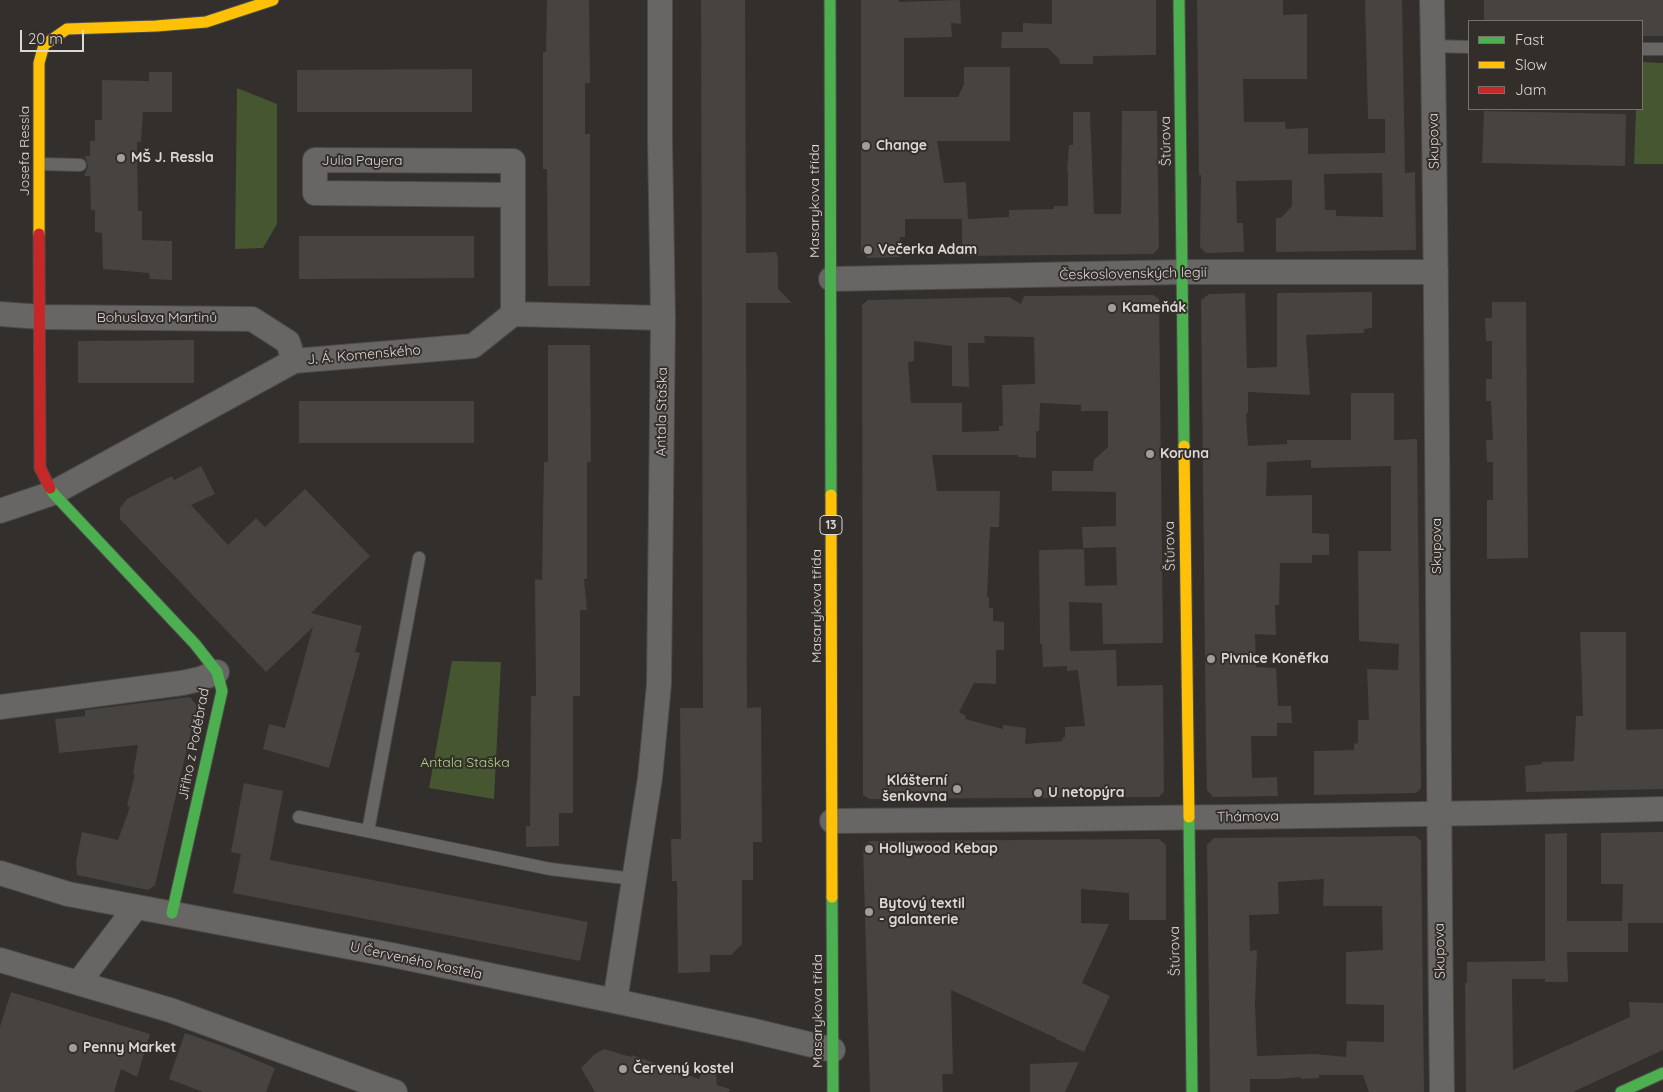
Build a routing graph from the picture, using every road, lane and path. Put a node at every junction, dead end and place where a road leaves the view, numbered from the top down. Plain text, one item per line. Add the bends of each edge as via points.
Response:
1 (273, 0) edge
2 (660, 0) edge
3 (830, 0) edge
4 (1179, 0) edge
5 (1432, 0) edge
6 (1433, 46) junction
7 (1468, 47) edge
8 (1643, 49) edge
9 (1663, 49) edge
10 (40, 164) junction
11 (80, 165) dead end
12 (512, 195) junction
13 (1183, 272) junction
14 (1436, 272) junction
15 (831, 279) junction
16 (0, 314) edge
17 (512, 314) junction
18 (41, 317) junction
19 (663, 318) junction
20 (294, 361) junction
21 (53, 493) junction
22 (0, 511) edge
23 (419, 558) dead end
24 (217, 672) junction
25 (6, 706) edge
26 (1663, 809) edge
27 (1438, 814) junction
28 (299, 817) dead end
29 (1188, 818) junction
30 (832, 821) junction
31 (368, 831) junction
32 (0, 873) edge
33 (634, 879) junction
34 (136, 907) junction
35 (172, 913) junction
36 (0, 960) edge
37 (79, 982) junction
38 (615, 1000) junction
39 (833, 1050) junction
40 (1663, 1073) edge
41 (395, 1092) edge
42 (833, 1092) edge
43 (1192, 1092) edge
44 (1442, 1092) edge
45 (1621, 1092) edge

1 - 10 street, Josefa Ressla via 206,22 67,29 44,45 39,63
2 - 19 street, Antala Staška
3 - 15 street, Masarykova třída / 13
4 - 13 street, Štúrova
5 - 6 street, Skupova
6 - 7 lane
6 - 14 street, Skupova
8 - 9 lane
10 - 11 lane
10 - 18 street, Josefa Ressla
12 - 12 street, Julia Payera via 513,161 315,160 315,192
12 - 17 street, Julia Payera
13 - 14 street, Československých legií
13 - 15 street, Československých legií
13 - 29 street, Štúrova
14 - 27 street, Skupova
15 - 30 street, Masarykova třída / 13
16 - 18 street, Bohuslava Martinů
17 - 19 street
17 - 20 street, J. Á. Komenského via 473,346
18 - 20 street, Bohuslava Martinů via 252,319 288,342
18 - 21 street, Josefa Ressla via 40,468
19 - 33 street, Antala Staška via 659,684 650,778
20 - 21 street, J. Á. Komenského
21 - 22 street, J. Á. Komenského
21 - 24 street, Jiřího z Poděbrad via 184,632
23 - 31 lane
24 - 25 street via 182,683
24 - 35 street, Jiřího z Poděbrad via 222,697
26 - 27 street, Thámova
27 - 29 street, Thámova
27 - 44 street, Skupova
28 - 31 lane
29 - 30 street, Thámova
29 - 43 street, Štúrova
30 - 39 street, Masarykova třída / 13
31 - 33 lane via 550,869
32 - 34 street, U Červeného kostela via 68,894
33 - 38 street, Antala Staška
34 - 35 street, U Červeného kostela
34 - 37 street
35 - 38 street, U Červeného kostela
36 - 37 street
37 - 41 street via 170,1010
38 - 39 street, U Červeného kostela
39 - 42 street, Masarykova třída / 13
40 - 45 street

